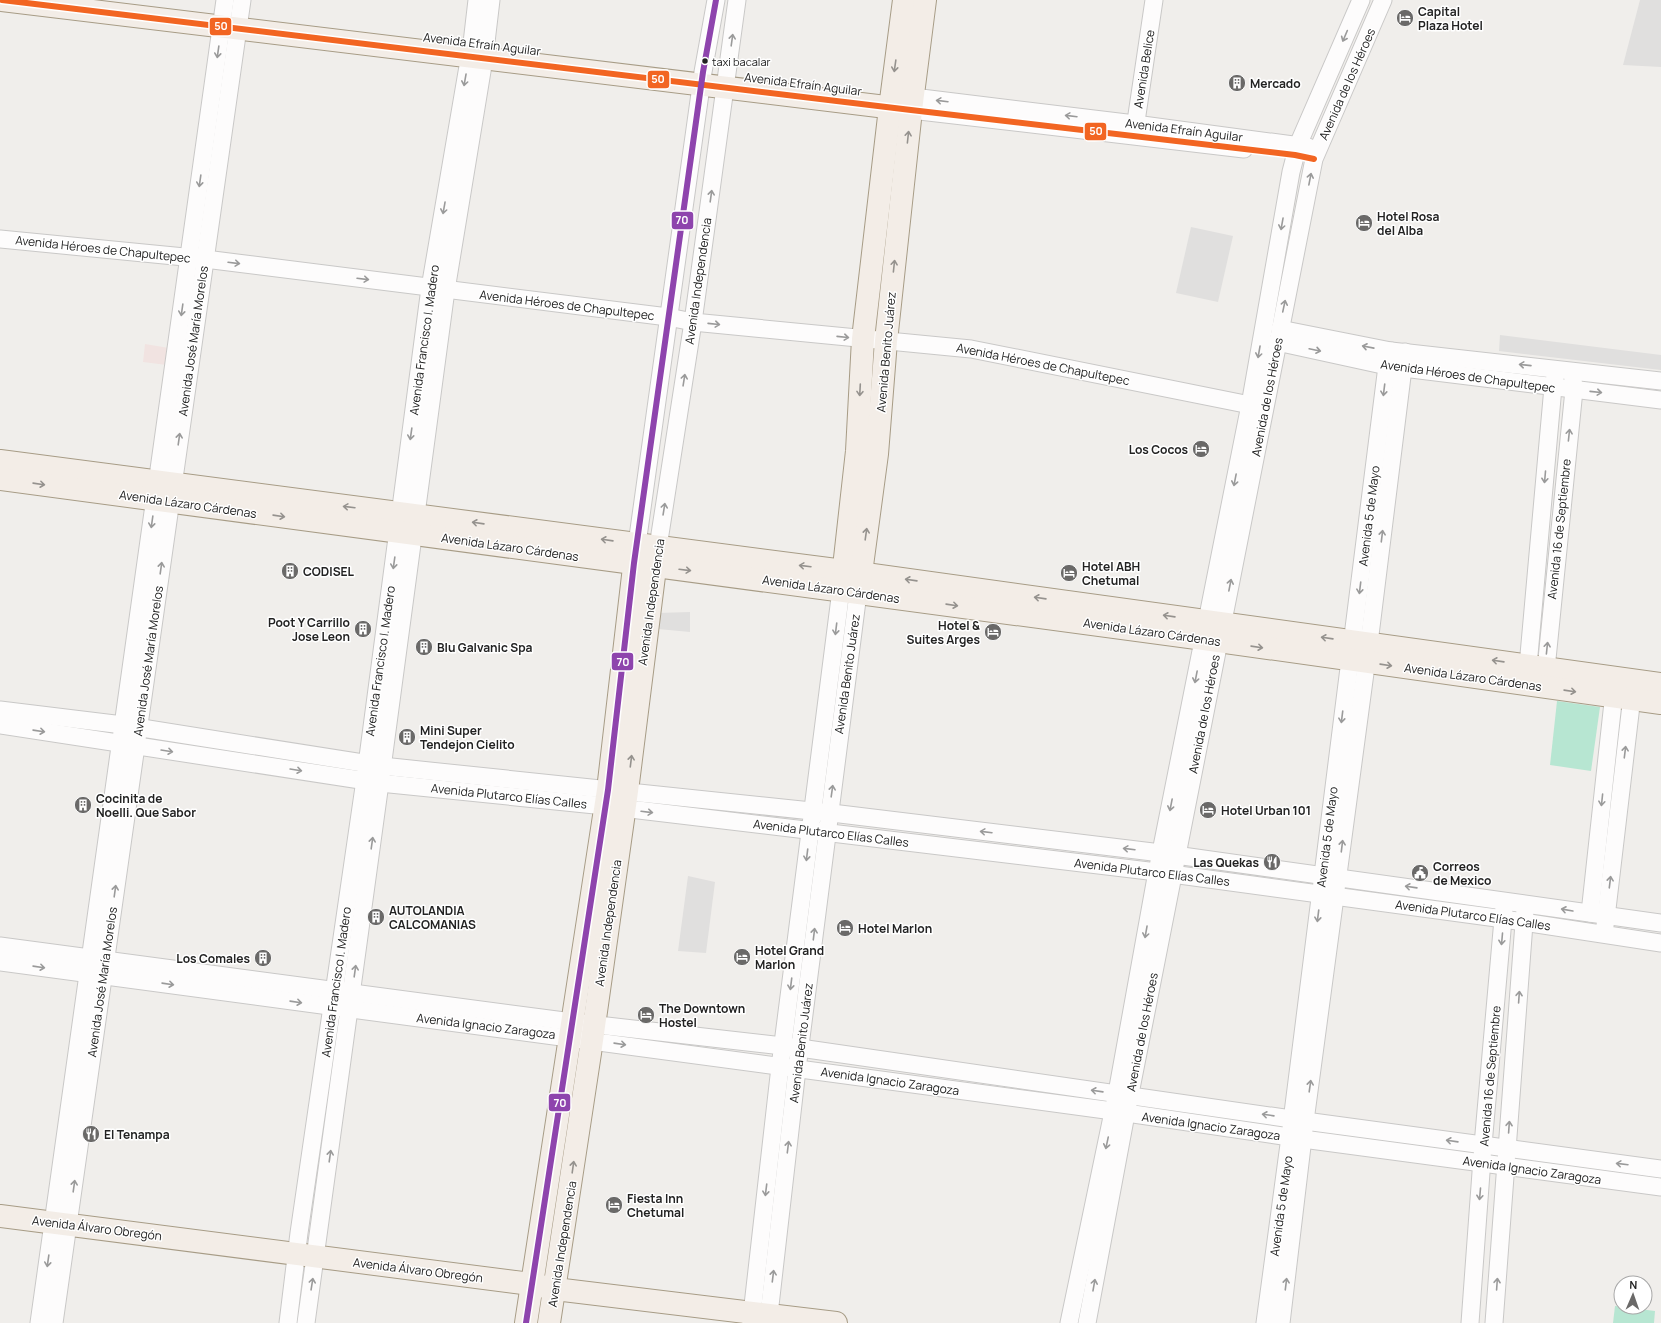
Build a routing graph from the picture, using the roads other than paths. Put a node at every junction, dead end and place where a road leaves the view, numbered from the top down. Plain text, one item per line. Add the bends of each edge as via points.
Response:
1 (2, 0) edge
2 (121, 0) edge
3 (476, 0) edge
4 (491, 0) edge
5 (716, 0) edge
6 (738, 0) edge
7 (904, 0) edge
8 (925, 0) edge
9 (1154, 0) edge
10 (1361, 0) edge
11 (1384, 0) edge
12 (232, 14) edge
13 (899, 38) junction
14 (477, 51) junction
15 (918, 56) junction
16 (703, 78) junction
17 (726, 81) junction
18 (890, 101) junction
19 (912, 104) junction
20 (1134, 130) junction
21 (1297, 150) junction
22 (1316, 154) junction
23 (877, 214) junction
24 (900, 216) junction
25 (681, 231) junction
26 (705, 234) junction
27 (0, 239) edge
28 (197, 258) junction
29 (438, 289) junction
30 (668, 317) junction
31 (693, 322) junction
32 (1278, 335) junction
33 (863, 338) junction
34 (886, 341) junction
35 (1396, 359) junction
36 (1565, 370) junction
37 (1661, 381) edge
38 (1553, 387) junction
39 (1574, 390) junction
40 (1661, 400) edge
41 (1250, 405) junction
42 (0, 461) edge
43 (864, 477) junction
44 (0, 479) edge
45 (164, 492) junction
46 (407, 524) junction
47 (646, 555) junction
48 (851, 582) junction
49 (1213, 631) junction
50 (1359, 651) junction
51 (1536, 676) junction
52 (1661, 684) edge
53 (1623, 688) junction
54 (1661, 704) edge
55 (0, 710) edge
56 (0, 726) edge
57 (131, 726) junction
58 (128, 744) junction
59 (374, 773) junction
60 (616, 799) junction
61 (821, 812) junction
62 (818, 831) junction
63 (1016, 836) junction
64 (1012, 854) junction
65 (1169, 854) junction
66 (1165, 874) junction
67 (1330, 876) junction
68 (1328, 895) junction
69 (1504, 900) junction
70 (1526, 903) junction
71 (1598, 915) junction
72 (1504, 919) junction
73 (1524, 922) junction
74 (1661, 923) edge
75 (1604, 934) junction
76 (1661, 943) edge
77 (0, 946) edge
78 (0, 962) edge
79 (97, 967) junction
80 (334, 990) junction
81 (351, 1001) junction
82 (333, 1008) junction
83 (571, 1030) junction
84 (593, 1032) junction
85 (783, 1046) junction
86 (800, 1048) junction
87 (780, 1067) junction
88 (797, 1069) junction
89 (1123, 1095) junction
90 (1211, 1107) junction
91 (1120, 1112) junction
92 (558, 1115) junction
93 (581, 1117) junction
94 (1299, 1120) junction
95 (1208, 1125) junction
96 (1296, 1138) junction
97 (1484, 1145) junction
98 (1507, 1149) junction
99 (1482, 1163) junction
100 (1506, 1166) junction
101 (1661, 1169) edge
102 (1661, 1188) edge
103 (0, 1216) edge
104 (61, 1223) junction
105 (539, 1236) junction
106 (563, 1240) junction
107 (306, 1255) junction
108 (531, 1284) junction
109 (555, 1289) junction
110 (760, 1318) edge
111 (39, 1323) edge
112 (54, 1323) edge
113 (288, 1323) edge
114 (306, 1323) edge
115 (526, 1323) edge
116 (549, 1323) edge
117 (836, 1323) edge
118 (1069, 1323) edge
119 (1087, 1323) edge
120 (1265, 1323) edge
121 (1281, 1323) edge
122 (1470, 1323) edge
123 (1494, 1323) edge

1 - 12 main road, Avenida Efraín Aguilar
2 - 12 main road, Avenida Efraín Aguilar
3 - 14 street, Avenida Francisco I. Madero
4 - 14 street, Avenida Francisco I. Madero
5 - 16 street, Avenida Independencia
17 -> 6 street, Avenida Independencia
7 - 13 main road, Avenida Benito Juárez
8 - 15 main road, Avenida Benito Juárez
9 - 20 street, Avenida Belice
10 -> 21 street, Avenida de los Héroes
11 - 22 street, Avenida de los Héroes
12 - 14 main road, Avenida Efraín Aguilar
12 - 28 street, Avenida José María Morelos
13 - 15 main road
13 -> 18 main road, Avenida Benito Juárez
14 - 16 main road, Avenida Efraín Aguilar
14 - 29 street, Avenida Francisco I. Madero
15 - 19 main road, Avenida Benito Juárez
16 - 17 main road, Avenida Efraín Aguilar
16 - 25 street, Avenida Independencia
17 - 18 main road, Avenida Efraín Aguilar
26 -> 17 street, Avenida Independencia
18 - 19 main road, Avenida Efraín Aguilar
18 - 23 main road, Avenida Benito Juárez
19 - 20 street, Avenida Efraín Aguilar
24 -> 19 main road, Avenida Benito Juárez
20 - 21 street, Avenida Efraín Aguilar
21 - 22 street, Avenida Efraín Aguilar
21 -> 41 street, Avenida de los Héroes
32 -> 22 street, Avenida de los Héroes
23 - 24 main road
23 - 33 main road, Avenida Benito Juárez
34 -> 24 main road, Avenida Benito Juárez
25 - 26 street
25 - 30 street, Avenida Independencia
26 - 31 street, Avenida Independencia
27 - 28 street, Avenida Héroes de Chapultepec
28 -> 29 street, Avenida Héroes de Chapultepec
28 - 45 street, Avenida José María Morelos
29 - 30 street, Avenida Héroes de Chapultepec
29 - 46 street, Avenida Francisco I. Madero
30 - 31 street, Avenida Héroes de Chapultepec
30 - 47 street, Avenida Independencia
31 -> 33 street, Avenida Héroes de Chapultepec
47 -> 31 street, Avenida Independencia
32 - 35 street, Avenida Héroes de Chapultepec
49 -> 32 street, Avenida de los Héroes
33 - 34 street, Avenida Héroes de Chapultepec
33 -> 43 main road, Avenida Benito Juárez
34 - 41 street, Avenida Héroes de Chapultepec via 971,349
34 - 43 main road, Avenida Benito Juárez
36 -> 35 street, Avenida Héroes de Chapultepec
35 - 38 street, Avenida Héroes de Chapultepec
35 - 50 street, Avenida 5 de Mayo
36 - 37 street, Avenida Héroes de Chapultepec
36 - 38 street, Avenida 16 de Septiembre
36 - 39 street, Avenida 16 de Septiembre
38 - 39 street, Avenida Héroes de Chapultepec
38 -> 51 street, Avenida 16 de Septiembre
39 -> 40 street, Avenida Héroes de Chapultepec
51 -> 39 street, Avenida 16 de Septiembre
41 -> 49 street, Avenida de los Héroes
42 - 45 main road, Avenida Lázaro Cárdenas
43 - 48 main road, Avenida Benito Juárez
44 -> 45 main road, Avenida Lázaro Cárdenas
45 - 46 main road, Avenida Lázaro Cárdenas
45 - 57 street, Avenida José María Morelos
46 - 47 main road, Avenida Lázaro Cárdenas
46 - 59 street, Avenida Francisco I. Madero
47 - 48 main road, Avenida Lázaro Cárdenas
47 - 60 main road, Avenida Independencia
48 - 49 main road, Avenida Lázaro Cárdenas
48 - 61 street, Avenida Benito Juárez
49 - 50 main road, Avenida Lázaro Cárdenas
49 - 65 street, Avenida de los Héroes
50 - 51 main road, Avenida Lázaro Cárdenas
50 - 67 street, Avenida 5 de Mayo
51 - 53 main road, Avenida Lázaro Cárdenas
52 - 53 main road, Avenida Lázaro Cárdenas
53 - 54 main road, Avenida Lázaro Cárdenas
53 - 71 street
55 - 57 street, Avenida Plutarco Elías Calles
56 -> 58 street, Avenida Plutarco Elías Calles
57 - 58 street, Avenida José María Morelos
57 - 59 street, Avenida Plutarco Elías Calles
58 -> 59 street, Avenida Plutarco Elías Calles
58 - 79 street, Avenida José María Morelos
59 - 60 street, Avenida Plutarco Elías Calles
59 - 80 street, Avenida Francisco I. Madero
81 -> 59 street, Avenida Francisco I. Madero
60 - 61 street, Avenida Plutarco Elías Calles
60 -> 62 street, Avenida Plutarco Elías Calles
60 - 83 main road, Avenida Independencia
60 - 84 main road, Avenida Independencia
61 - 62 street, Avenida Benito Juárez
63 -> 61 street, Avenida Plutarco Elías Calles
62 - 64 street, Avenida Plutarco Elías Calles
62 -> 85 street, Avenida Benito Juárez
86 -> 62 street, Avenida Benito Juárez
63 - 64 street
65 -> 63 street, Avenida Plutarco Elías Calles
64 - 66 street, Avenida Plutarco Elías Calles
65 - 66 street, Avenida de los Héroes
65 - 67 street, Avenida Plutarco Elías Calles
66 - 68 street, Avenida Plutarco Elías Calles
66 - 89 street, Avenida de los Héroes
67 - 68 street, Avenida 5 de Mayo
69 -> 67 street, Avenida Plutarco Elías Calles
68 - 72 street, Avenida Plutarco Elías Calles
68 - 94 street, Avenida 5 de Mayo
69 - 70 street, Avenida Plutarco Elías Calles
69 - 72 street, Avenida 16 de Septiembre
71 -> 70 street, Avenida Plutarco Elías Calles
70 - 73 street, Avenida 16 de Septiembre
71 - 74 street, Avenida Plutarco Elías Calles
71 - 75 street
72 - 73 street, Avenida Plutarco Elías Calles
72 -> 97 street, Avenida 16 de Septiembre
73 - 75 street, Avenida Plutarco Elías Calles
98 -> 73 street, Avenida 16 de Septiembre
75 - 76 street, Avenida Plutarco Elías Calles
77 - 79 street, Avenida Ignacio Zaragoza
78 -> 79 street, Avenida Ignacio Zaragoza
79 - 80 street, Avenida Ignacio Zaragoza
79 -> 82 street, Avenida Ignacio Zaragoza
79 - 104 street, Avenida José María Morelos
80 - 81 street, Avenida Ignacio Zaragoza
80 - 82 street, Avenida Francisco I. Madero
81 - 82 street, Avenida Ignacio Zaragoza
81 - 83 street, Avenida Ignacio Zaragoza
107 -> 81 street, Avenida Francisco I. Madero
82 - 107 street, Avenida Francisco I. Madero
83 - 84 street, Avenida Ignacio Zaragoza
83 - 92 main road, Avenida Independencia
84 - 85 street, Avenida Ignacio Zaragoza
84 -> 87 street, Avenida Ignacio Zaragoza
84 - 93 main road, Avenida Independencia
85 - 86 street, Avenida Ignacio Zaragoza
85 - 87 street, Avenida Benito Juárez
86 - 88 street, Avenida Benito Juárez
89 -> 86 street, Avenida Ignacio Zaragoza
87 - 88 street, Avenida Ignacio Zaragoza
87 -> 110 street, Avenida Benito Juárez
88 - 91 street, Avenida Ignacio Zaragoza
110 -> 88 street, Avenida Benito Juárez
89 - 90 street, Avenida Ignacio Zaragoza
89 - 91 street, Avenida de los Héroes
94 -> 90 street, Avenida Ignacio Zaragoza
90 - 95 street
91 - 95 street, Avenida Ignacio Zaragoza
91 -> 118 street, Avenida de los Héroes
119 -> 91 street, Avenida de los Héroes
92 - 93 main road
92 - 105 main road, Avenida Independencia
106 -> 93 main road, Avenida Independencia
94 - 96 street, Avenida 5 de Mayo
97 -> 94 street, Avenida Ignacio Zaragoza
95 - 96 street, Avenida Ignacio Zaragoza
96 - 99 street, Avenida Ignacio Zaragoza
96 - 120 street, Avenida 5 de Mayo
121 -> 96 street, Avenida 5 de Mayo
97 - 98 street, Avenida Ignacio Zaragoza
97 - 99 street, Avenida 16 de Septiembre
98 - 100 street, Avenida 16 de Septiembre
101 -> 98 street, Avenida Ignacio Zaragoza
99 - 100 street, Avenida Ignacio Zaragoza
99 -> 122 street, Avenida 16 de Septiembre
100 - 102 street, Avenida Ignacio Zaragoza
123 -> 100 street, Avenida 16 de Septiembre
103 - 104 main road, Avenida Álvaro Obregón
104 - 107 main road, Avenida Álvaro Obregón
104 -> 111 street, Avenida José María Morelos
104 - 112 street, Avenida José María Morelos
105 - 106 main road
105 - 108 main road, Avenida Independencia
106 - 109 main road, Avenida Independencia
107 - 108 main road, Avenida Álvaro Obregón
107 - 113 street, Avenida Francisco I. Madero
114 -> 107 street, Avenida Francisco I. Madero
108 - 109 main road, Avenida Álvaro Obregón
108 - 115 main road, Avenida Independencia
109 - 110 main road, Avenida Álvaro Obregón
109 - 116 main road, Avenida Independencia
110 - 117 main road, Avenida Álvaro Obregón

